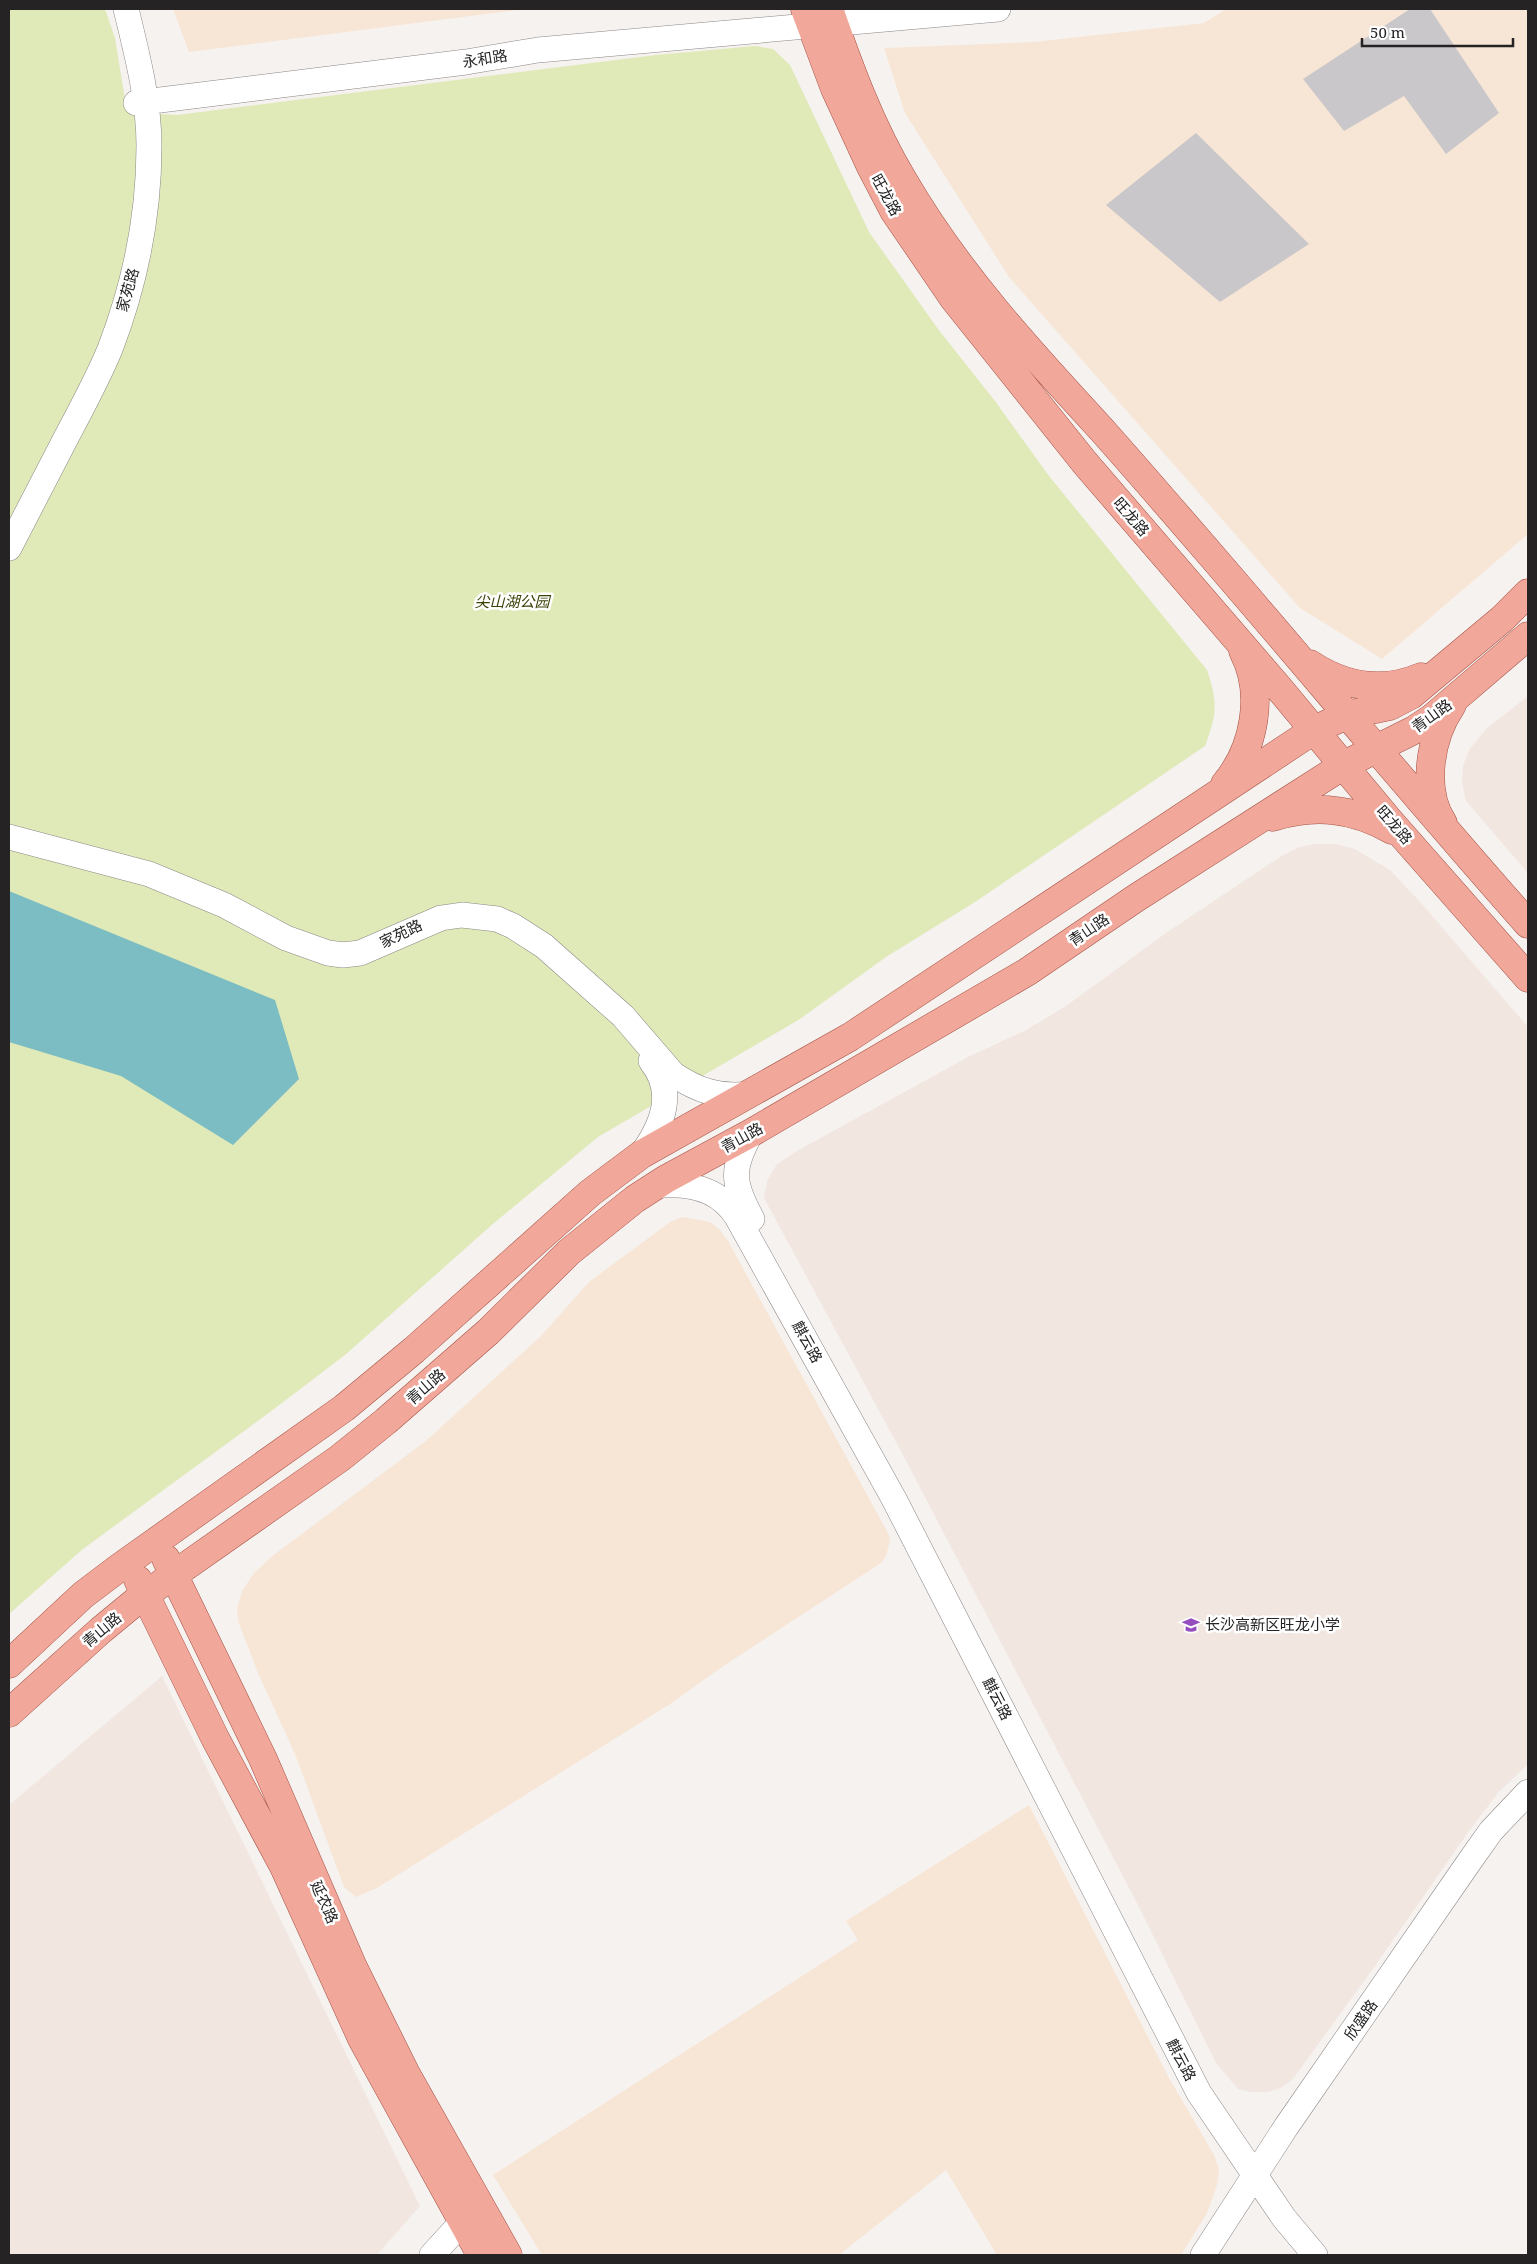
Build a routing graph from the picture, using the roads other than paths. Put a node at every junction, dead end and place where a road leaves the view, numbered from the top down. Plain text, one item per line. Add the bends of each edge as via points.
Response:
1 (118, 9) edge
2 (126, 9) edge
3 (891, 9) edge
4 (998, 9) edge
5 (820, 16) edge
6 (140, 97) junction
7 (9, 530) edge
8 (9, 548) edge
9 (1528, 593) edge
10 (1528, 636) edge
11 (1237, 638) junction
12 (1299, 657) junction
13 (1457, 657) junction
14 (1459, 695) junction
15 (1348, 715) junction
16 (1314, 730) junction
17 (1376, 750) junction
18 (1344, 765) junction
19 (1215, 796) junction
20 (1241, 830) junction
21 (9, 837) edge
22 (1454, 841) junction
23 (9, 846) edge
24 (1417, 851) junction
25 (1528, 924) edge
26 (1528, 978) edge
27 (750, 1094) junction
28 (751, 1134) junction
29 (642, 1154) junction
30 (655, 1186) junction
31 (156, 1540) junction
32 (129, 1560) junction
33 (173, 1574) junction
34 (146, 1595) junction
35 (9, 1664) edge
36 (9, 1713) edge
37 (1528, 1792) edge
38 (1528, 1804) edge
39 (1261, 2174) junction
40 (470, 2214) junction
41 (432, 2255) edge
42 (481, 2255) edge
43 (508, 2255) edge
44 (1203, 2255) edge
45 (1215, 2255) edge
46 (1315, 2255) edge
47 (1329, 2255) edge

1 - 6 street, 家苑路
2 - 6 street, 家苑路
3 - 5 street
4 - 5 street
5 - 6 street, 永和路 via 546,40
5 - 11 main road, 旺龙路 via 853,132 894,211 925,258 1085,463
5 - 12 main road, 旺龙路 via 847,60 901,178 960,267 994,310
6 - 7 street, 家苑路 via 138,191 132,241 115,308 88,380
6 - 8 street, 家苑路 via 149,145 147,194 140,241 123,311 94,384
9 - 13 main road, 青山路
10 - 14 main road, 青山路
11 - 16 main road, 旺龙路
11 - 19 main road via 1253,681 1252,733 1234,774
12 - 13 main road via 1317,669 1350,682 1389,687 1426,674
12 - 15 main road, 旺龙路
13 - 15 main road, 青山路 via 1411,694 1390,706
14 - 17 main road, 青山路 via 1420,726
14 - 22 main road via 1440,726 1433,748 1431,771 1433,798
15 - 16 main road, 青山路
15 - 17 main road, 旺龙路
16 - 18 main road, 旺龙路
16 - 19 main road, 青山路
17 - 18 main road, 青山路
17 - 22 main road, 旺龙路
18 - 20 main road, 青山路
18 - 24 main road, 旺龙路
19 - 27 main road, 青山路 via 850,1037
20 - 24 main road via 1297,810 1326,808 1373,819 1394,831
20 - 28 main road, 青山路 via 1027,972
21 - 27 street, 家苑路 via 149,874 224,905 286,938 328,953 360,952 441,918 462,915 497,919 544,946 623,1016 678,1078 708,1093 734,1097
22 - 25 main road, 旺龙路
23 - 29 street, 家苑路 via 147,880 205,906 281,947 324,962 343,965 364,962 442,928 471,925 494,929 516,939 618,1021 658,1070 664,1083 665,1098 658,1129
24 - 26 main road, 旺龙路
27 - 29 main road, 青山路
28 - 30 main road, 青山路
28 - 39 street, 麒云路 via 736,1169 739,1195 905,1500 1123,1918 1184,2044
29 - 31 main road, 青山路 via 590,1192 414,1350 344,1408
30 - 33 main road, 青山路 via 570,1252 481,1338 386,1421 340,1458
30 - 39 street, 麒云路 via 681,1185 708,1192 726,1202 737,1217 894,1499 1106,1908 1185,2068 1199,2093
31 - 32 main road, 青山路
31 - 33 main road, 延农路
32 - 34 main road, 延农路
32 - 35 main road, 青山路 via 83,1596
33 - 34 main road, 青山路
33 - 40 main road, 延农路 via 263,1759 353,1968
34 - 36 main road, 青山路 via 101,1630
34 - 40 main road, 延农路 via 215,1738 284,1867 362,2039
37 - 39 street, 欣盛路 via 1491,1831
38 - 39 street, 欣盛路 via 1475,1869
39 - 44 street, 欣盛路
39 - 45 street, 欣盛路
39 - 46 street, 麒云路 via 1284,2218
39 - 47 street, 麒云路
40 - 41 street
40 - 42 main road, 延农路
40 - 43 main road, 延农路

